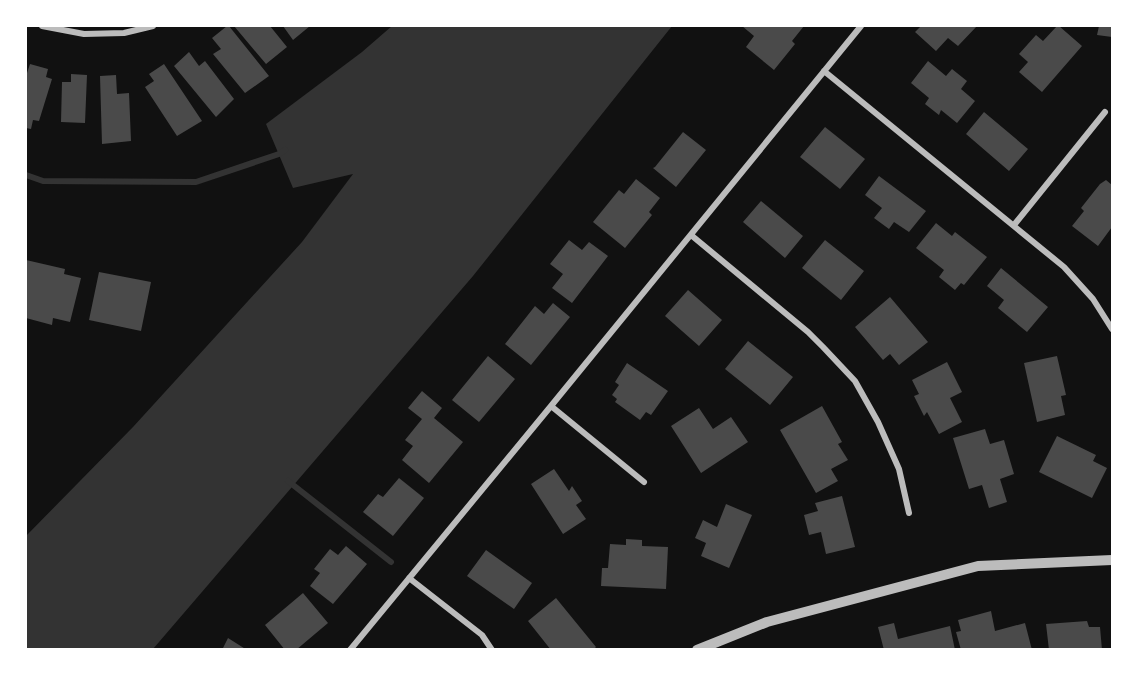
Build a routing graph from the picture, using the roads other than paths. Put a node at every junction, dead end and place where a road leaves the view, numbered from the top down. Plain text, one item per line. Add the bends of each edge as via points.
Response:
1 (42, 26) edge
2 (153, 26) edge
3 (861, 26) edge
4 (824, 71) junction
5 (1105, 112) dead end
6 (1014, 225) junction
7 (691, 235) junction
8 (1113, 329) edge
9 (551, 406) junction
10 (644, 482) dead end
11 (909, 513) dead end
12 (1113, 560) edge
13 (409, 578) junction
14 (350, 650) edge
15 (492, 650) edge
16 (697, 650) edge

1 - 2 street via 84,34 124,33
3 - 4 street
4 - 6 street
4 - 7 street
5 - 6 street
6 - 8 street via 1078,281
7 - 9 street
7 - 11 street via 823,346 855,381 879,422 899,469
9 - 10 street
9 - 13 street
12 - 16 street via 978,566 767,622
13 - 14 street
13 - 15 street via 482,635

